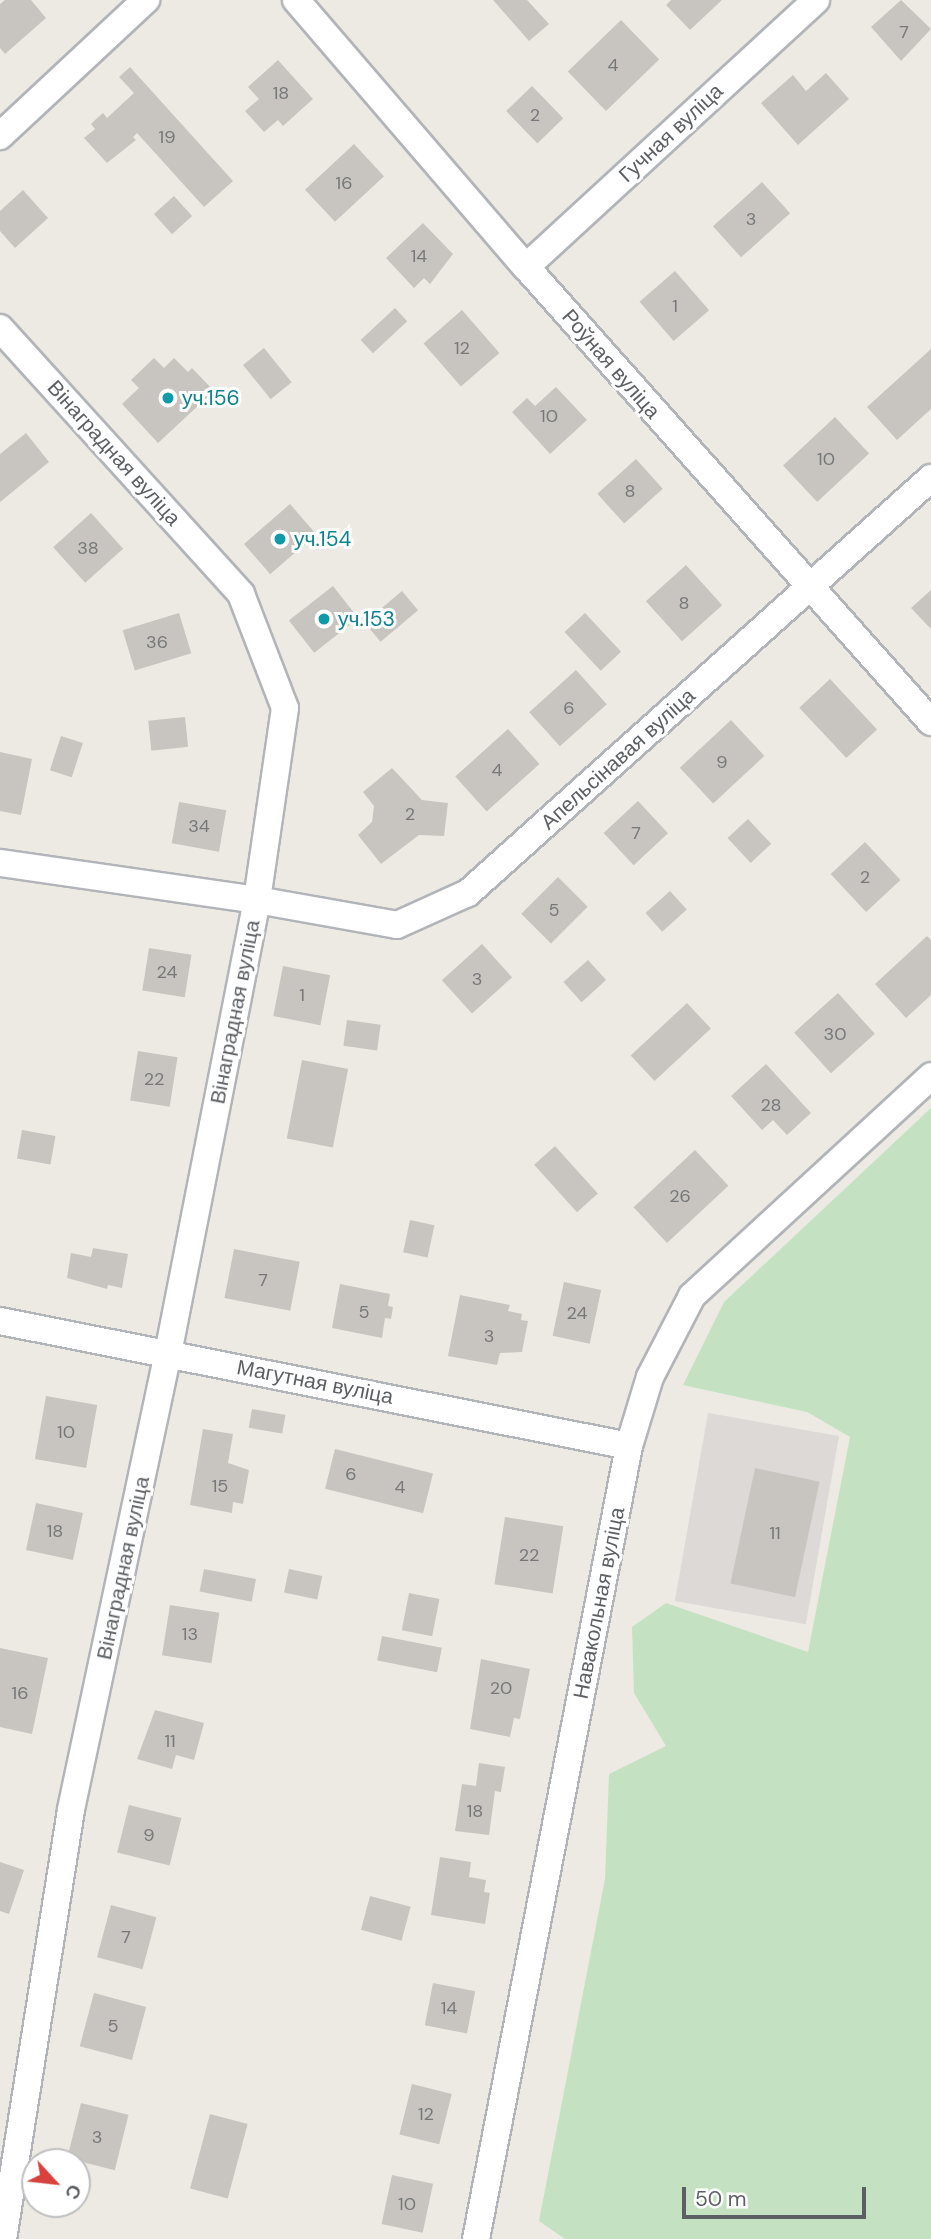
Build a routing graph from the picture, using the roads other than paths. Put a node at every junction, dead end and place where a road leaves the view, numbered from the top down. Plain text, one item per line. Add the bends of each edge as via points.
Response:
1 (146, 0) edge
2 (296, 0) edge
3 (816, 0) edge
4 (0, 135) edge
5 (526, 267) junction
6 (0, 328) edge
7 (931, 478) edge
8 (810, 589) junction
9 (931, 722) edge
10 (0, 863) edge
11 (257, 900) junction
12 (931, 1076) edge
13 (0, 1321) edge
14 (168, 1353) junction
15 (629, 1446) junction
16 (3, 2239) edge
17 (476, 2239) edge

1 - 4 street
2 - 5 street, Роўная вуліца
3 - 5 street, Гучная вуліца
5 - 8 street, Роўная вуліца
6 - 11 street, Вінаградная вуліца via 241,594 285,708
7 - 8 street, Апельсінавая вуліца
8 - 9 street, Роўная вуліца
8 - 11 street, Апельсінавая вуліца via 468,893 397,925
10 - 11 street, Вінаградная вуліца
11 - 14 street, Вінаградная вуліца
12 - 15 street, Навакольная вуліца via 692,1296 650,1377
13 - 14 street, Магутная вуліца
14 - 15 street, Магутная вуліца
14 - 16 street, Вінаградная вуліца via 71,1811
15 - 17 street, Навакольная вуліца

